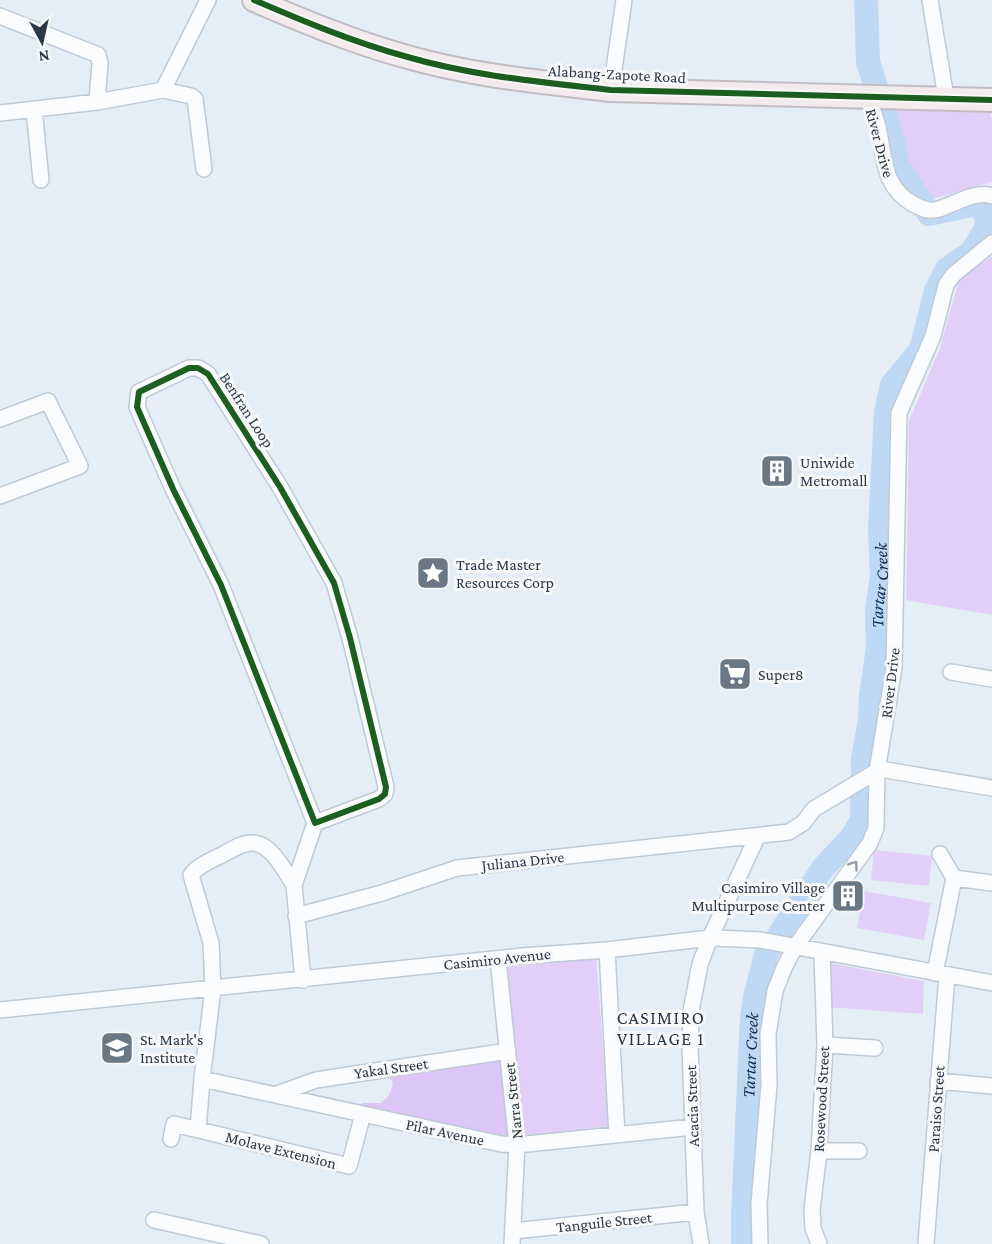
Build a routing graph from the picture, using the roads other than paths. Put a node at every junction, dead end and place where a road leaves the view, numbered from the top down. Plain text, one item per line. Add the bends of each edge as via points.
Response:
1 (208, 0) edge
2 (254, 0) edge
3 (624, 0) edge
4 (930, 0) edge
5 (0, 16) edge
6 (163, 90) junction
7 (611, 90) junction
8 (869, 97) junction
9 (946, 98) junction
10 (992, 100) edge
11 (97, 102) junction
12 (34, 109) junction
13 (0, 113) edge
14 (204, 169) dead end
15 (41, 180) dead end
16 (992, 196) edge
17 (992, 243) edge
18 (0, 419) edge
19 (0, 496) edge
20 (951, 672) dead end
21 (992, 680) edge
22 (873, 774) junction
23 (992, 788) edge
24 (315, 824) junction
25 (757, 837) junction
26 (940, 854) dead end
27 (954, 878) junction
28 (992, 883) edge
29 (294, 885) junction
30 (296, 916) junction
31 (710, 938) junction
32 (789, 946) junction
33 (607, 950) junction
34 (822, 952) junction
35 (498, 959) junction
36 (941, 974) junction
37 (303, 980) junction
38 (992, 983) edge
39 (213, 989) junction
40 (0, 1010) edge
41 (825, 1045) junction
42 (875, 1048) dead end
43 (508, 1051) junction
44 (202, 1079) junction
45 (938, 1081) junction
46 (992, 1086) edge
47 (277, 1094) junction
48 (363, 1114) junction
49 (693, 1126) junction
50 (198, 1130) junction
51 (617, 1134) junction
52 (171, 1138) dead end
53 (517, 1145) junction
54 (819, 1151) junction
55 (859, 1151) dead end
56 (696, 1212) junction
57 (154, 1220) dead end
58 (512, 1238) edge
59 (244, 1242) edge
60 (261, 1244) edge
61 (701, 1244) edge
62 (760, 1244) edge
63 (819, 1244) edge
64 (926, 1244) edge

1 - 6 street
2 - 7 highway, Alabang-Zapote Road via 414,59 500,78
3 - 7 street
4 - 9 street
5 - 11 street via 98,55
6 - 11 street
6 - 14 street via 195,99
7 - 8 highway, Alabang-Zapote Road
8 - 9 highway, Alabang-Zapote Road
8 - 16 street, River Drive via 891,184 908,201 926,211 968,198
9 - 10 highway, Alabang-Zapote Road
11 - 12 street
12 - 13 street
12 - 15 street
17 - 22 street, River Drive via 946,285 933,336 899,413 894,668
18 - 19 street via 48,401 81,466
20 - 21 street
22 - 23 street via 886,770
22 - 25 street, Juliana Drive via 814,809 789,832
32 -> 22 street, River Drive via 870,843 876,828
24 - 24 street, Benfran Loop via 221,585 137,406 139,392 189,368 208,374 280,487 334,583 350,638 385,794
24 - 29 street
25 - 30 street, Juliana Drive via 457,868
25 - 31 street, Acacia Street
26 - 27 street
27 - 28 street
27 - 36 street, Paraiso Street
29 - 30 street
29 - 39 street via 271,853 253,843 241,845 194,870 191,880 211,943
30 - 37 street
31 - 32 street, Casimiro Avenue via 760,940
31 - 33 street, Casimiro Avenue
31 - 49 street, Acacia Street via 700,964 692,1011
32 - 34 street, Casimiro Avenue
32 - 62 street, River Drive via 769,1025
33 - 35 street, Casimiro Avenue
33 - 51 street
34 - 36 street, Casimiro Avenue
34 - 41 street, Rosewood Street
35 - 37 street, Casimiro Avenue
35 - 43 street, Narra Street
36 - 38 street, Casimiro Avenue
36 - 45 street, Paraiso Street
37 - 39 street, Casimiro Avenue
39 - 40 street, Casimiro Avenue
39 - 44 street
41 - 42 street
41 - 54 street, Rosewood Street
43 - 47 street, Yakal Street via 316,1080
43 - 53 street, Narra Street
44 - 47 street, Pilar Avenue
44 - 50 street
45 - 46 street
45 - 64 street, Paraiso Street
47 - 48 street, Pilar Avenue
48 - 50 street, Molave Extension via 349,1167
48 - 53 street, Pilar Avenue
49 - 51 street, Pilar Avenue
49 - 56 street, Acacia Street
50 - 52 street, Molave Extension via 174,1124
51 - 53 street, Pilar Avenue
53 - 58 street, Narra Street
54 - 55 street
54 - 63 street, Rosewood Street via 812,1209
56 - 58 street, Tanguile Street
56 - 61 street, Acacia Street
57 - 59 street
59 - 60 street

